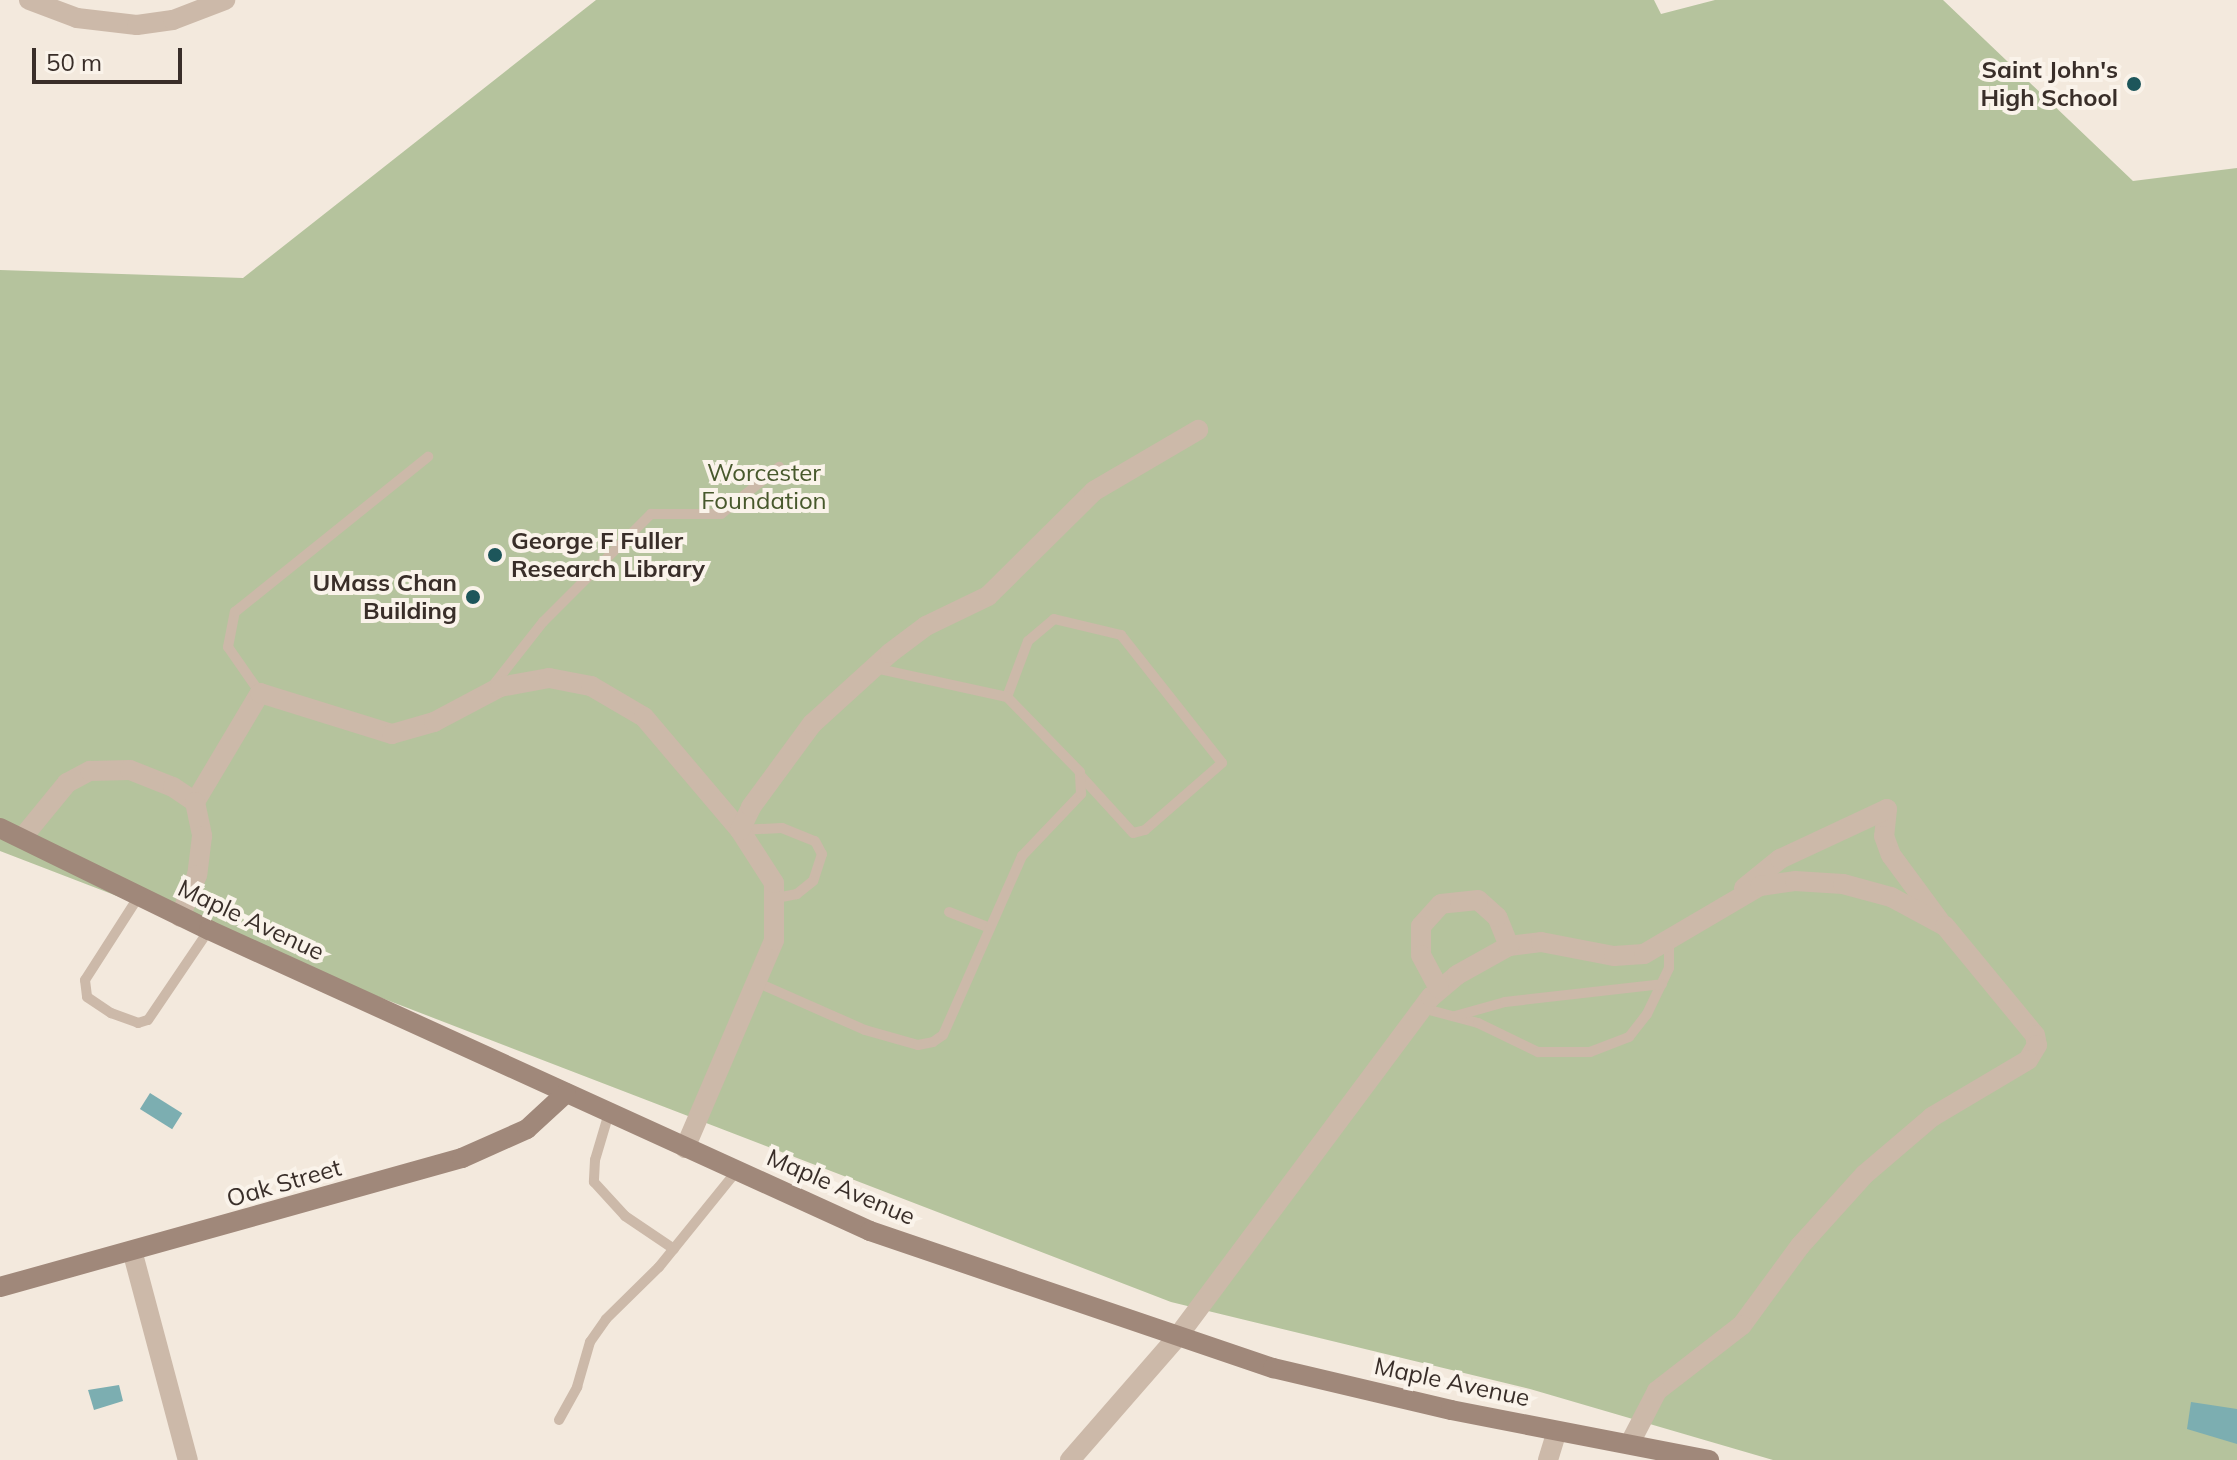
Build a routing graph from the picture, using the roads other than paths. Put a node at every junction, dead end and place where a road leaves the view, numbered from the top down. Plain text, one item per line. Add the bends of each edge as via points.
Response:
1 (29, 0) edge
2 (225, 0) edge
3 (1198, 430) dead end
4 (428, 457) dead end
5 (779, 467) dead end
6 (873, 668) junction
7 (487, 692) junction
8 (260, 693) junction
9 (1007, 697) junction
10 (1081, 776) junction
11 (195, 802) junction
12 (0, 828) edge
13 (740, 830) junction
14 (22, 838) junction
15 (139, 896) junction
16 (1735, 897) junction
17 (776, 898) junction
18 (949, 912) dead end
19 (180, 917) junction
20 (1945, 926) junction
21 (990, 928) junction
22 (209, 930) junction
23 (1669, 942) junction
24 (1509, 946) junction
25 (756, 982) junction
26 (1662, 984) junction
27 (1439, 989) junction
28 (1422, 1008) junction
29 (1454, 1016) junction
30 (566, 1093) junction
31 (609, 1113) junction
32 (685, 1148) junction
33 (736, 1172) junction
34 (674, 1249) junction
35 (133, 1254) junction
36 (0, 1287) edge
37 (1178, 1336) junction
38 (559, 1420) dead end
39 (1557, 1431) junction
40 (1630, 1443) junction
41 (188, 1460) edge
42 (1070, 1460) edge
43 (1548, 1460) edge
44 (1709, 1460) edge

1 - 2 street via 77,18 137,25 173,20
3 - 6 street via 1103,484 1060,520 988,596 914,634
4 - 8 lane via 317,540 235,612 228,647
5 - 7 lane via 721,514 651,514 543,622
6 - 9 lane
6 - 13 street via 812,724
7 - 8 street via 434,722 392,734
7 - 13 street via 528,678 549,678 609,694 662,735
8 - 11 street
9 - 10 lane
9 - 10 lane via 1028,641 1054,619 1121,635 1222,763 1145,830 1133,833
10 - 21 lane via 1081,794 1022,856
11 - 14 street via 130,770 90,771 67,783
11 - 19 street via 201,817 201,854
12 - 14 main road, Maple Avenue
13 - 17 street via 767,870
13 - 17 lane via 782,828 815,841 822,854 813,881 797,894
14 - 15 main road, Maple Avenue
15 - 19 main road, Maple Avenue
15 - 22 lane via 85,980 87,997 111,1013 138,1023 148,1020
16 - 20 street via 1777,882 1843,884 1891,897
16 - 20 street via 1780,859 1887,809 1884,836 1891,855
16 - 23 street
17 - 25 street via 774,940
18 - 21 lane
19 - 22 main road, Maple Avenue
20 - 40 street via 2032,1031 2037,1045 2020,1065 1932,1117 1865,1174 1806,1238 1742,1325 1652,1396
21 - 25 lane via 943,1035 918,1045 865,1030
22 - 30 main road, Maple Avenue
23 - 24 street via 1644,954 1624,956 1541,942
23 - 26 lane via 1669,968
24 - 27 street
24 - 27 street via 1497,917 1478,900 1459,899 1436,907 1424,920 1419,940 1427,971
25 - 32 street
26 - 29 lane via 1505,1002
26 - 29 lane via 1629,1037 1590,1052 1538,1052
27 - 28 street
28 - 29 lane
28 - 37 street
30 - 31 main road, Maple Avenue
30 - 35 main road, Oak Street via 527,1129 472,1155
31 - 32 main road, Maple Avenue
31 - 34 lane via 594,1182 625,1216
32 - 33 main road, Maple Avenue
33 - 34 lane
33 - 37 main road, Maple Avenue via 870,1231
34 - 38 lane via 590,1342 577,1387
35 - 36 main road, Oak Street
35 - 41 street
37 - 39 main road, Maple Avenue via 1300,1375
37 - 42 street
39 - 40 main road, Maple Avenue
39 - 43 street
40 - 44 main road, Maple Avenue

